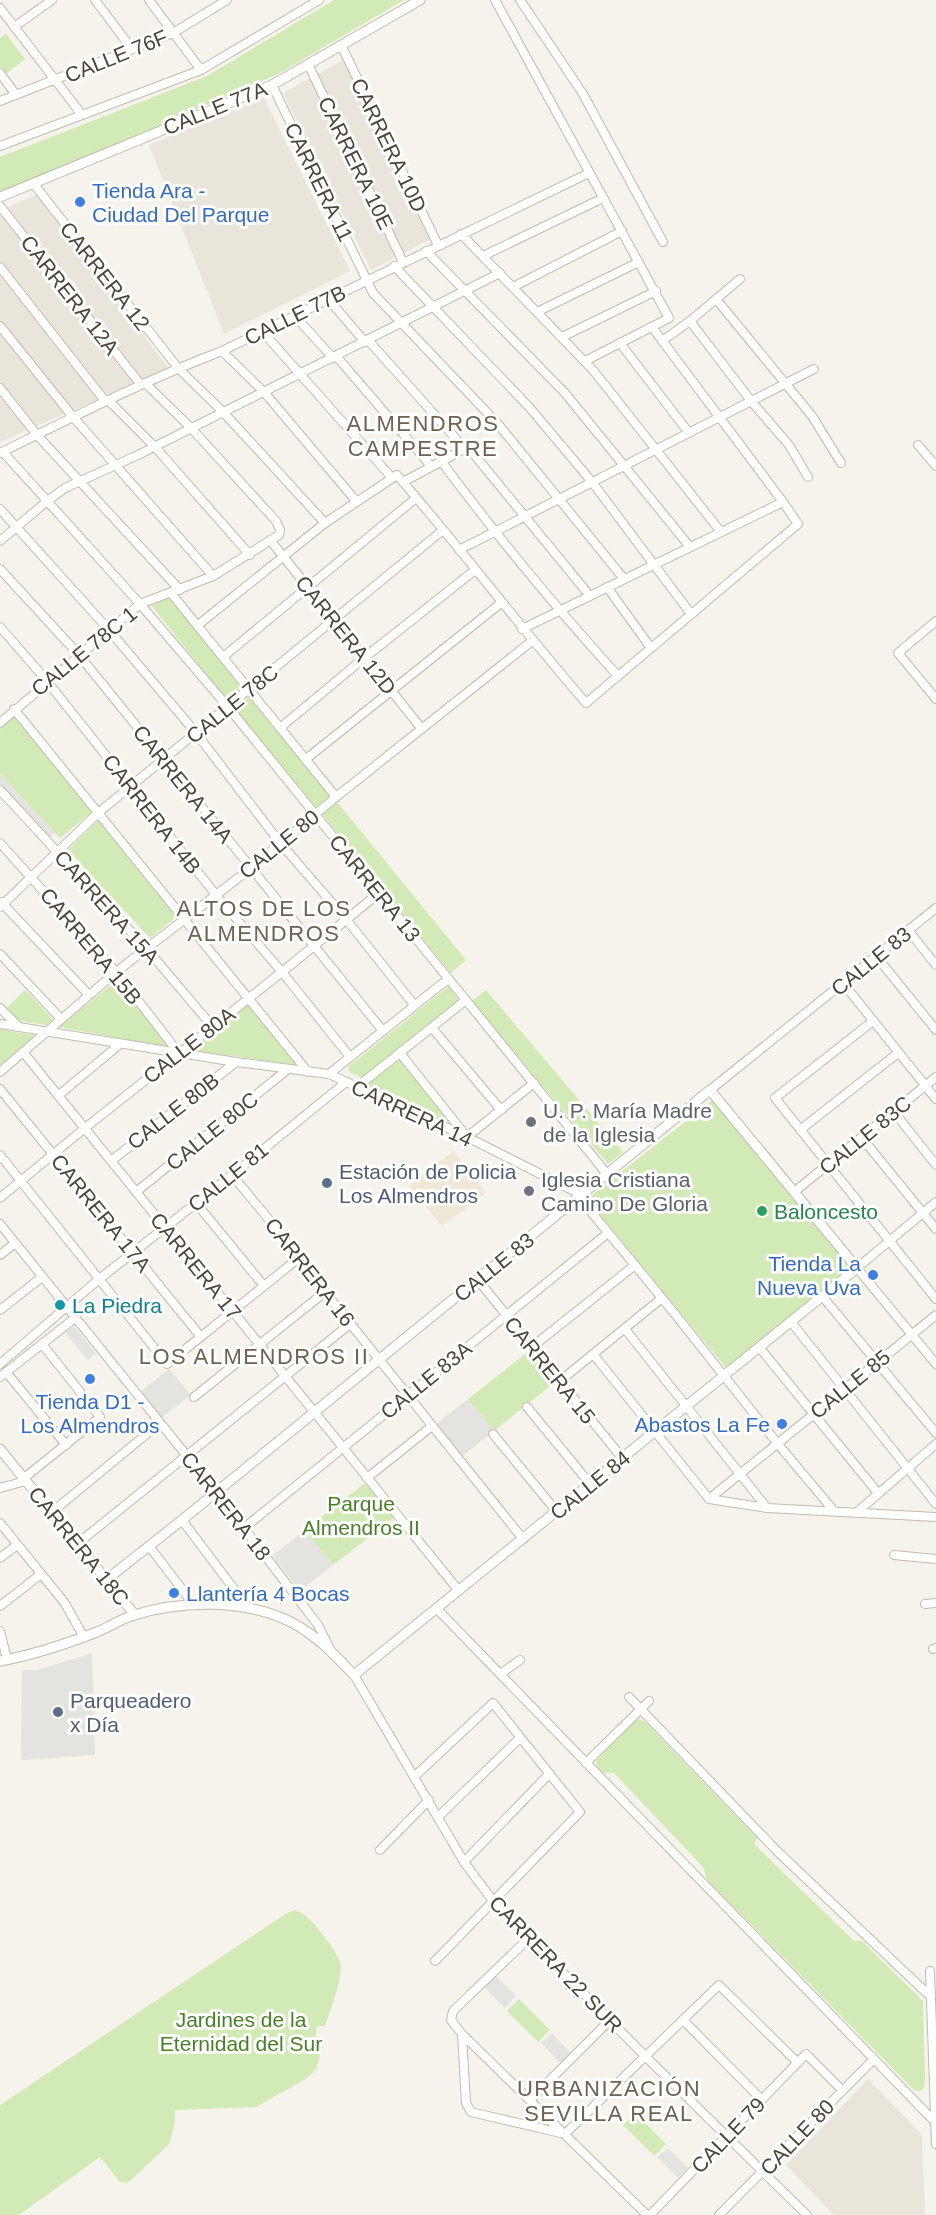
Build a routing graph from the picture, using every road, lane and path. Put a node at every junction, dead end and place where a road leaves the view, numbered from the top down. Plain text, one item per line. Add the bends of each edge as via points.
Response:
1 (52, 0) edge
2 (95, 0) edge
3 (149, 0) edge
4 (227, 0) edge
5 (319, 0) edge
6 (420, 0) edge
7 (495, 0) edge
8 (520, 0) edge
9 (0, 8) edge
10 (14, 27) junction
11 (173, 33) junction
12 (341, 45) junction
13 (132, 49) junction
14 (308, 64) junction
15 (201, 70) junction
16 (0, 74) edge
17 (56, 80) junction
18 (272, 86) junction
19 (16, 95) junction
20 (0, 102) edge
21 (82, 115) junction
22 (0, 146) edge
23 (589, 173) junction
24 (33, 183) junction
25 (0, 197) edge
26 (603, 198) junction
27 (0, 206) edge
28 (622, 231) junction
29 (462, 234) junction
30 (663, 242) dead end
31 (438, 245) junction
32 (426, 251) junction
33 (483, 256) junction
34 (403, 262) junction
35 (639, 262) junction
36 (394, 266) junction
37 (0, 267) edge
38 (500, 273) junction
39 (367, 279) junction
40 (740, 279) dead end
41 (513, 287) junction
42 (466, 291) junction
43 (656, 291) junction
44 (328, 298) junction
45 (716, 299) junction
46 (434, 307) junction
47 (537, 312) junction
48 (294, 315) junction
49 (690, 321) junction
50 (401, 324) junction
51 (0, 326) edge
52 (652, 327) junction
53 (262, 331) junction
54 (562, 337) junction
55 (367, 341) junction
56 (662, 341) junction
57 (620, 344) junction
58 (222, 351) junction
59 (334, 357) junction
60 (585, 361) junction
61 (178, 368) junction
62 (814, 369) dead end
63 (299, 375) junction
64 (143, 384) junction
65 (786, 384) junction
66 (0, 388) edge
67 (264, 392) junction
68 (107, 400) junction
69 (752, 401) junction
70 (224, 412) junction
71 (73, 417) junction
72 (719, 417) junction
73 (192, 429) junction
74 (689, 433) junction
75 (37, 435) junction
76 (918, 445) dead end
77 (155, 447) junction
78 (468, 447) junction
79 (657, 449) junction
80 (1, 452) edge
81 (441, 462) junction
82 (841, 463) dead end
83 (117, 465) junction
84 (936, 465) edge
85 (431, 466) junction
86 (624, 466) junction
87 (808, 477) dead end
88 (392, 478) junction
89 (81, 481) junction
90 (403, 482) junction
91 (592, 482) junction
92 (417, 498) junction
93 (559, 499) junction
94 (356, 501) junction
95 (46, 502) junction
96 (783, 502) junction
97 (0, 509) edge
98 (524, 515) junction
99 (325, 523) junction
100 (17, 528) junction
101 (443, 530) junction
102 (494, 532) junction
103 (721, 532) junction
104 (270, 540) junction
105 (0, 542) edge
106 (690, 547) junction
107 (459, 550) junction
108 (250, 555) junction
109 (283, 556) junction
110 (653, 565) junction
111 (0, 569) edge
112 (475, 570) junction
113 (213, 576) junction
114 (624, 579) junction
115 (307, 586) junction
116 (608, 587) junction
117 (180, 590) junction
118 (171, 593) junction
119 (590, 596) junction
120 (501, 603) junction
121 (140, 604) junction
122 (559, 611) junction
123 (691, 614) junction
124 (334, 621) junction
125 (198, 624) junction
126 (935, 624) edge
127 (0, 627) edge
128 (522, 629) junction
129 (109, 630) junction
130 (532, 641) junction
131 (651, 648) junction
132 (79, 655) junction
133 (223, 657) junction
134 (364, 658) junction
135 (618, 676) junction
136 (47, 681) junction
137 (249, 690) junction
138 (390, 690) junction
139 (936, 699) edge
140 (228, 707) junction
141 (14, 710) junction
142 (0, 723) edge
143 (280, 728) junction
144 (422, 729) junction
145 (196, 734) junction
146 (306, 759) junction
147 (164, 760) junction
148 (130, 786) junction
149 (0, 790) edge
150 (336, 797) junction
151 (98, 813) junction
152 (316, 814) junction
153 (0, 843) edge
154 (281, 844) junction
155 (58, 853) junction
156 (251, 868) junction
157 (32, 877) junction
158 (379, 892) junction
159 (216, 895) junction
160 (1, 904) edge
161 (936, 908) edge
162 (184, 919) junction
163 (346, 919) junction
164 (908, 930) junction
165 (314, 946) junction
166 (146, 948) junction
167 (0, 954) edge
168 (876, 956) junction
169 (936, 965) edge
170 (116, 972) junction
171 (282, 972) junction
172 (448, 979) junction
173 (843, 983) junction
174 (89, 995) junction
175 (248, 998) junction
176 (466, 1000) junction
177 (415, 1006) junction
178 (0, 1008) edge
179 (61, 1019) junction
180 (873, 1021) junction
181 (0, 1024) edge
182 (212, 1026) junction
183 (19, 1027) junction
184 (432, 1028) junction
185 (936, 1030) edge
186 (47, 1031) junction
187 (384, 1031) junction
188 (120, 1044) junction
189 (178, 1052) junction
190 (23, 1053) junction
191 (400, 1053) junction
192 (898, 1053) junction
193 (350, 1057) junction
194 (236, 1062) junction
195 (288, 1069) junction
196 (0, 1071) edge
197 (308, 1072) junction
198 (329, 1074) junction
199 (936, 1077) edge
200 (346, 1082) junction
201 (534, 1083) junction
202 (357, 1086) junction
203 (925, 1086) junction
204 (0, 1089) edge
205 (710, 1090) junction
206 (59, 1095) junction
207 (936, 1099) edge
208 (501, 1110) junction
209 (894, 1112) junction
210 (85, 1128) junction
211 (800, 1130) junction
212 (467, 1137) junction
213 (862, 1138) junction
214 (53, 1154) junction
215 (0, 1155) edge
216 (111, 1161) junction
217 (828, 1165) junction
218 (936, 1165) edge
219 (607, 1174) junction
220 (232, 1175) junction
221 (21, 1181) junction
222 (136, 1192) junction
223 (794, 1192) junction
224 (579, 1196) junction
225 (0, 1198) edge
226 (936, 1202) edge
227 (196, 1203) junction
228 (923, 1213) junction
229 (0, 1224) edge
230 (164, 1227) junction
231 (936, 1229) edge
232 (608, 1233) junction
233 (890, 1241) junction
234 (15, 1243) junction
235 (134, 1252) junction
236 (0, 1255) edge
237 (300, 1257) junction
238 (635, 1265) junction
239 (857, 1268) junction
240 (42, 1277) junction
241 (98, 1280) junction
242 (478, 1280) junction
243 (264, 1286) junction
244 (324, 1292) junction
245 (822, 1296) junction
246 (662, 1298) junction
247 (936, 1299) edge
248 (66, 1308) junction
249 (0, 1310) edge
250 (233, 1312) junction
251 (936, 1315) edge
252 (506, 1316) junction
253 (75, 1318) junction
254 (790, 1322) junction
255 (350, 1324) junction
256 (625, 1329) junction
257 (912, 1335) junction
258 (201, 1337) junction
259 (42, 1344) junction
260 (260, 1345) junction
261 (532, 1347) junction
262 (759, 1347) junction
263 (593, 1354) junction
264 (380, 1360) junction
265 (877, 1363) junction
266 (0, 1364) edge
267 (936, 1364) edge
268 (3, 1374) edge
269 (725, 1377) junction
270 (285, 1378) junction
271 (560, 1381) junction
272 (844, 1389) junction
273 (408, 1395) junction
274 (194, 1397) dead end
275 (687, 1406) junction
276 (527, 1407) dead end
277 (314, 1413) junction
278 (813, 1413) junction
279 (160, 1423) junction
280 (432, 1426) junction
281 (656, 1432) junction
282 (936, 1433) edge
283 (493, 1434) dead end
284 (777, 1443) junction
285 (936, 1444) edge
286 (66, 1445) junction
287 (343, 1448) junction
288 (0, 1449) edge
289 (187, 1456) junction
290 (623, 1459) junction
291 (909, 1468) junction
292 (741, 1473) junction
293 (367, 1478) junction
294 (25, 1480) junction
295 (591, 1485) junction
296 (0, 1488) edge
297 (216, 1492) junction
298 (878, 1493) junction
299 (709, 1499) junction
300 (936, 1504) edge
301 (767, 1508) junction
302 (834, 1511) junction
303 (51, 1512) junction
304 (557, 1512) junction
305 (856, 1512) junction
306 (936, 1517) edge
307 (182, 1520) junction
308 (0, 1523) edge
309 (244, 1528) junction
310 (523, 1539) junction
311 (77, 1544) junction
312 (17, 1545) junction
313 (149, 1546) junction
314 (894, 1555) dead end
315 (0, 1558) edge
316 (936, 1558) edge
317 (41, 1574) junction
318 (106, 1580) junction
319 (459, 1591) junction
320 (936, 1603) edge
321 (925, 1604) dead end
322 (194, 1605) junction
323 (0, 1606) edge
324 (249, 1609) junction
325 (437, 1609) junction
326 (135, 1615) junction
327 (0, 1631) edge
328 (84, 1637) junction
329 (332, 1652) junction
330 (4, 1660) edge
331 (520, 1660) dead end
332 (500, 1674) junction
333 (354, 1676) junction
334 (629, 1697) dead end
335 (649, 1701) dead end
336 (640, 1709) junction
337 (520, 1738) junction
338 (586, 1763) junction
339 (549, 1774) junction
340 (414, 1777) junction
341 (429, 1800) junction
342 (439, 1816) junction
343 (380, 1850) dead end
344 (464, 1862) junction
345 (493, 1901) junction
346 (530, 1938) junction
347 (435, 1961) dead end
348 (930, 1971) dead end
349 (931, 1997) junction
350 (610, 2020) junction
351 (683, 2020) junction
352 (462, 2034) junction
353 (646, 2057) junction
354 (874, 2059) junction
355 (798, 2063) junction
356 (842, 2091) junction
357 (530, 2100) junction
358 (762, 2100) junction
359 (935, 2122) edge
360 (565, 2134) junction
361 (727, 2137) junction
362 (936, 2144) edge
363 (764, 2172) junction
364 (648, 2215) edge
365 (719, 2215) edge
366 (807, 2215) edge

1 - 10 street
2 - 13 street
3 - 11 street
4 - 11 street, CALLE 76F
5 - 15 street
6 - 12 street, CALLE 77A
7 - 23 street
8 - 30 street via 583,94
9 - 10 street
10 - 17 street
11 - 13 street, CALLE 76F
11 - 15 street
12 - 14 street, CALLE 77A
12 - 31 street, CARRERA 10D
13 - 17 street, CALLE 76F
14 - 18 street, CALLE 77A
14 - 34 street, CARRERA 10E
15 - 21 street
16 - 19 street
17 - 19 street, CALLE 76F
17 - 21 street
18 - 24 street, CALLE 77A
18 - 39 street, CARRERA 11
19 - 20 street, CALLE 76F
21 - 22 street
23 - 26 street
23 - 29 street, CALLE 77B
24 - 25 street, CALLE 77A
24 - 61 street, CARRERA 12
26 - 28 street
26 - 33 street
27 - 64 street, CARRERA 12A
28 - 35 street
28 - 41 street
29 - 31 street, CALLE 77B
29 - 33 street
31 - 32 street, CALLE 77B
32 - 34 street, CALLE 77B
32 - 42 street
33 - 38 street
34 - 36 street, CALLE 77B
35 - 43 street
35 - 47 street
36 - 39 street, CALLE 77B
36 - 46 street
37 - 68 street
38 - 41 street
38 - 42 street
39 - 44 street, CALLE 77B
39 - 50 street, CARRERA 11
40 - 45 street
41 - 47 street
42 - 46 street
42 - 86 street via 565,393
43 - 52 street via 669,318
43 - 54 street
44 - 48 street, CALLE 77B
44 - 55 street
45 - 49 street
45 - 65 street
46 - 50 street
46 - 91 street via 530,408
47 - 54 street
48 - 53 street, CALLE 77B
48 - 59 street
49 - 56 street
49 - 69 street
50 - 55 street
50 - 93 street, CARRERA 11 via 498,423
51 - 71 street
52 - 56 street
52 - 57 street
53 - 58 street, CALLE 77B
53 - 63 street
54 - 60 street
55 - 59 street
55 - 78 street via 458,441
56 - 72 street
57 - 60 street
57 - 74 street
58 - 61 street, CALLE 77B
58 - 67 street
59 - 63 street
59 - 85 street
60 - 79 street
61 - 64 street, CALLE 77B
61 - 70 street, CARRERA 12
62 - 65 street
63 - 67 street
63 - 88 street
64 - 68 street, CALLE 77B
64 - 73 street, CARRERA 12A
65 - 69 street
65 - 82 street
66 - 75 street
67 - 70 street
67 - 94 street
68 - 71 street, CALLE 77B
68 - 77 street
69 - 72 street
69 - 87 street via 789,445
70 - 73 street
70 - 99 street, CARRERA 12
71 - 75 street, CALLE 77B
71 - 83 street
72 - 74 street
72 - 96 street
73 - 77 street
73 - 104 street, CARRERA 12A via 276,521 279,535
74 - 79 street
75 - 80 street, CALLE 77B
75 - 89 street
76 - 84 street
77 - 83 street
77 - 108 street
78 - 81 street
78 - 98 street
79 - 86 street
79 - 103 street
80 - 95 street, CARRERA 13
81 - 85 street
81 - 102 street
83 - 89 street
83 - 113 street
85 - 90 street
86 - 91 street
86 - 106 street
88 - 90 street via 397,475
88 - 94 street
89 - 95 street
89 - 117 street
90 - 92 street
91 - 93 street
91 - 110 street
92 - 101 street
92 - 115 street
93 - 98 street
93 - 114 street, CARRERA 11
94 - 99 street
95 - 100 street
95 - 121 street, CARRERA 13
96 - 103 street
96 - 123 street via 798,524
97 - 100 street
98 - 102 street
98 - 119 street
99 - 109 street
100 - 105 street
100 - 129 street
101 - 107 street
101 - 124 street, CALLE 78C
102 - 107 street
102 - 122 street
103 - 106 street
104 - 108 street, CALLE 78C 1
104 - 109 street, CARRERA 12D
106 - 110 street
107 - 112 street
108 - 113 street, CALLE 78C 1
109 - 115 street, CARRERA 12D
109 - 125 street
110 - 114 street
110 - 123 street
111 - 132 street, CARRERA 14A
112 - 120 street
112 - 134 street
113 - 117 street, CALLE 78C 1
114 - 116 street
115 - 124 street, CARRERA 12D
115 - 133 street
116 - 119 street
116 - 131 street
117 - 118 street, CALLE 78C 1
118 - 121 street, CALLE 78C 1
118 - 125 street
119 - 122 street
120 - 128 street
120 - 138 street
121 - 129 street, CALLE 78C 1
121 - 140 street, CARRERA 13
122 - 128 street
122 - 135 street
123 - 131 street
124 - 134 street, CARRERA 12D
124 - 137 street, CALLE 78C
125 - 133 street
126 - 139 street via 898,653
127 - 136 street, CARRERA 14B
128 - 130 street
129 - 132 street, CALLE 78C 1
129 - 145 street
130 - 135 street via 586,703
130 - 144 street, CALLE 80
131 - 135 street
132 - 136 street, CALLE 78C 1
132 - 147 street, CARRERA 14A
133 - 137 street
134 - 138 street, CARRERA 12D
134 - 143 street
136 - 141 street, CALLE 78C 1
136 - 148 street, CARRERA 14B
137 - 140 street, CALLE 78C
137 - 143 street
138 - 144 street, CARRERA 12D
138 - 146 street
140 - 145 street, CALLE 78C
140 - 152 street, CARRERA 13
141 - 142 street, CALLE 78C 1
141 - 151 street
143 - 146 street
144 - 150 street, CALLE 80
145 - 147 street, CALLE 78C
145 - 154 street
146 - 150 street
147 - 148 street, CALLE 78C
147 - 156 street, CARRERA 14A
148 - 151 street, CALLE 78C
148 - 159 street, CARRERA 14B
149 - 155 street, CARRERA 15A
150 - 152 street, CALLE 80
151 - 155 street, CALLE 78C
151 - 162 street
152 - 154 street, CALLE 80
152 - 158 street, CARRERA 13
153 - 157 street, CARRERA 15B
154 - 156 street, CALLE 80
154 - 163 street
155 - 157 street, CALLE 78C
155 - 166 street, CARRERA 15A
156 - 159 street, CALLE 80
156 - 165 street, CARRERA 14A
157 - 160 street, CALLE 78C
157 - 170 street, CARRERA 15B
158 - 163 street, CALLE 80A
158 - 172 street, CARRERA 13
159 - 162 street, CALLE 80
159 - 171 street, CARRERA 14B
160 - 174 street
161 - 164 street, CALLE 83
162 - 166 street, CALLE 80
162 - 175 street
163 - 165 street, CALLE 80A
163 - 177 street
164 - 168 street, CALLE 83
164 - 169 street
165 - 171 street, CALLE 80A
165 - 187 street, CARRERA 14A
166 - 170 street, CALLE 80
166 - 182 street, CARRERA 15A
167 - 179 street
168 - 173 street, CALLE 83
168 - 185 street
170 - 174 street, CALLE 80
170 - 189 street, CARRERA 15B
171 - 175 street, CALLE 80A
171 - 193 street, CARRERA 14B
172 - 176 street, CARRERA 13
172 - 177 street
173 - 180 street
173 - 205 street, CALLE 83
174 - 179 street, CALLE 80
175 - 182 street, CALLE 80A
175 - 197 street
176 - 184 street
176 - 201 street, CARRERA 13
177 - 187 street
178 - 183 street
179 - 186 street, CALLE 80
180 - 192 street
180 - 211 street via 775,1098
181 - 183 street, CARRERA 14
182 - 189 street, CALLE 80A
183 - 186 street, CARRERA 14
184 - 191 street
184 - 208 street, CARRERA 14
186 - 188 street, CARRERA 14
186 - 190 street, CALLE 80
187 - 193 street
188 - 189 street, CARRERA 14
188 - 206 street
189 - 194 street, CARRERA 14
189 - 210 street, CALLE 80A
190 - 196 street, CALLE 80
190 - 206 street, CARRERA 17
191 - 202 street
191 - 212 street
192 - 203 street
192 - 211 street
193 - 198 street
194 - 195 street, CARRERA 14
194 - 216 street, CALLE 80B
195 - 197 street, CARRERA 14
195 - 222 street, CALLE 80C
197 - 198 street, CARRERA 14
198 - 200 street, CARRERA 14
199 - 203 street, CALLE 83C
200 - 202 street, CARRERA 14
200 - 220 street, CALLE 81
201 - 208 street
201 - 219 street, CARRERA 13
202 - 212 street, CARRERA 14
203 - 207 street
203 - 209 street, CALLE 83C
204 - 214 street, CARRERA 17A
205 - 219 street, CALLE 83
205 - 223 street
206 - 210 street, CARRERA 17
208 - 212 street
209 - 213 street, CALLE 83C
209 - 218 street
210 - 214 street, CALLE 80A
210 - 216 street, CARRERA 17
211 - 217 street
212 - 224 street, CARRERA 14
213 - 217 street, CALLE 83C
213 - 228 street
214 - 221 street, CALLE 80A
214 - 235 street, CARRERA 17A
215 - 221 street
216 - 222 street, CARRERA 17
217 - 223 street, CALLE 83C
217 - 233 street
219 - 224 street, CALLE 83
220 - 227 street, CALLE 81
220 - 237 street, CARRERA 16
221 - 225 street, CALLE 80A
221 - 241 street
222 - 230 street, CARRERA 17
223 - 239 street
224 - 232 street, CARRERA 14
224 - 242 street, CALLE 83
226 - 228 street, CALLE 84
227 - 230 street, CALLE 81
227 - 243 street
228 - 231 street
228 - 233 street, CALLE 84
229 - 234 street, CARRERA 18
230 - 235 street, CALLE 81
230 - 250 street, CARRERA 17
232 - 238 street, CARRERA 14
232 - 252 street, CALLE 83A
233 - 239 street, CALLE 84
233 - 247 street
234 - 236 street
234 - 240 street, CARRERA 18
235 - 241 street, CALLE 81
235 - 258 street, CARRERA 17A
237 - 243 street
237 - 244 street, CARRERA 16
238 - 246 street, CARRERA 14
238 - 261 street
239 - 245 street, CALLE 84
239 - 257 street
240 - 248 street, CARRERA 18
240 - 249 street
241 - 248 street, CALLE 81
241 - 258 street via 167,1364
242 - 252 street, CARRERA 15
242 - 264 street, CALLE 83
243 - 250 street
244 - 255 street, CARRERA 16
244 - 260 street
245 - 254 street, CALLE 84
245 - 265 street
246 - 256 street
246 - 269 street, CARRERA 14
248 - 253 street, CARRERA 18
248 - 266 street, CALLE 81
250 - 258 street
250 - 260 street, CARRERA 17
251 - 257 street, CALLE 85
252 - 261 street, CARRERA 15
252 - 273 street, CALLE 83A
253 - 259 street
253 - 279 street, CARRERA 18
254 - 262 street, CALLE 84
254 - 272 street
255 - 264 street, CARRERA 16
255 - 270 street
256 - 263 street
256 - 275 street
257 - 265 street, CALLE 85
257 - 267 street
259 - 268 street
259 - 286 street via 100,1417
260 - 270 street, CARRERA 17
260 - 274 street
261 - 271 street, CARRERA 15
262 - 269 street, CALLE 84
262 - 278 street
263 - 271 street
263 - 281 street
264 - 273 street, CARRERA 16
264 - 277 street, CALLE 83
265 - 272 street, CALLE 85
265 - 282 street
268 - 286 street
269 - 275 street, CALLE 84
269 - 284 street, CARRERA 14
270 - 277 street, CARRERA 17
270 - 289 street
271 - 290 street, CARRERA 15
272 - 278 street, CALLE 85
272 - 291 street
273 - 280 street, CARRERA 16
273 - 287 street, CALLE 83A
275 - 281 street, CALLE 84
275 - 292 street
276 - 295 street
277 - 287 street, CARRERA 17
277 - 297 street, CALLE 83
278 - 284 street, CALLE 85
278 - 298 street
279 - 289 street, CARRERA 18
279 - 303 street
280 - 293 street
280 - 310 street, CARRERA 16
281 - 290 street, CALLE 84
281 - 299 street
283 - 304 street
284 - 292 street, CALLE 85
284 - 302 street, CARRERA 14
285 - 291 street
286 - 294 street
287 - 293 street, CARRERA 17
287 - 309 street, CALLE 83A
288 - 294 street, CARRERA 18C
289 - 297 street, CARRERA 18
289 - 311 street
290 - 295 street, CALLE 84
291 - 298 street
291 - 300 street
292 - 299 street, CALLE 85
292 - 301 street
293 - 319 street, CARRERA 17
294 - 296 street
294 - 303 street, CARRERA 18C
295 - 304 street, CALLE 84
297 - 307 street, CALLE 83
297 - 309 street, CARRERA 18
298 - 305 street
299 - 301 street
301 - 302 street
302 - 305 street
303 - 311 street, CARRERA 18C
304 - 310 street, CALLE 84
305 - 306 street
307 - 313 street, CALLE 83
307 - 324 street
308 - 312 street
309 - 329 street, CARRERA 18 via 318,1625
310 - 319 street, CALLE 84
311 - 318 street, CARRERA 18C
312 - 315 street
312 - 317 street
313 - 318 street, CALLE 83
313 - 322 street
314 - 316 street
317 - 323 street
317 - 328 street via 64,1602
318 - 326 street, CARRERA 18C
319 - 325 street, CALLE 84
320 - 321 street
322 - 324 street
322 - 326 street
324 - 329 street via 291,1622
325 - 332 street
325 - 333 street, CALLE 84
326 - 328 street
327 - 330 street
328 - 330 street
329 - 333 street
331 - 332 street
332 - 338 street
333 - 340 street, CARRERA 22 SUR
334 - 336 street
335 - 336 street
336 - 338 street
336 - 349 street via 778,1852
337 - 339 street
337 - 340 street via 493,1703
337 - 342 street
338 - 354 street
339 - 344 street
339 - 345 street via 580,1812
340 - 341 street, CARRERA 22 SUR
341 - 342 street, CARRERA 22 SUR
341 - 343 street
342 - 344 street, CARRERA 22 SUR
344 - 345 street, CARRERA 22 SUR
345 - 346 street, CARRERA 22 SUR
345 - 347 street
346 - 350 street, CARRERA 22 SUR
346 - 352 street via 453,2011 451,2020
348 - 349 street
349 - 359 street
350 - 353 street, CARRERA 22 SUR
350 - 357 street
351 - 353 street
351 - 355 street via 719,1985
351 - 358 street
352 - 357 street
352 - 360 street via 466,2103 471,2112
353 - 360 street
353 - 361 street, CARRERA 22 SUR
354 - 356 street, CALLE 80
354 - 359 street
355 - 356 street, CALLE 79 via 807,2054
355 - 358 street, CALLE 79
356 - 363 street, CALLE 80
357 - 360 street
358 - 361 street, CALLE 79
359 - 362 street
360 - 364 street
361 - 363 street, CARRERA 22 SUR
361 - 364 street, CALLE 79
363 - 365 street, CALLE 80
363 - 366 street, CARRERA 22 SUR

